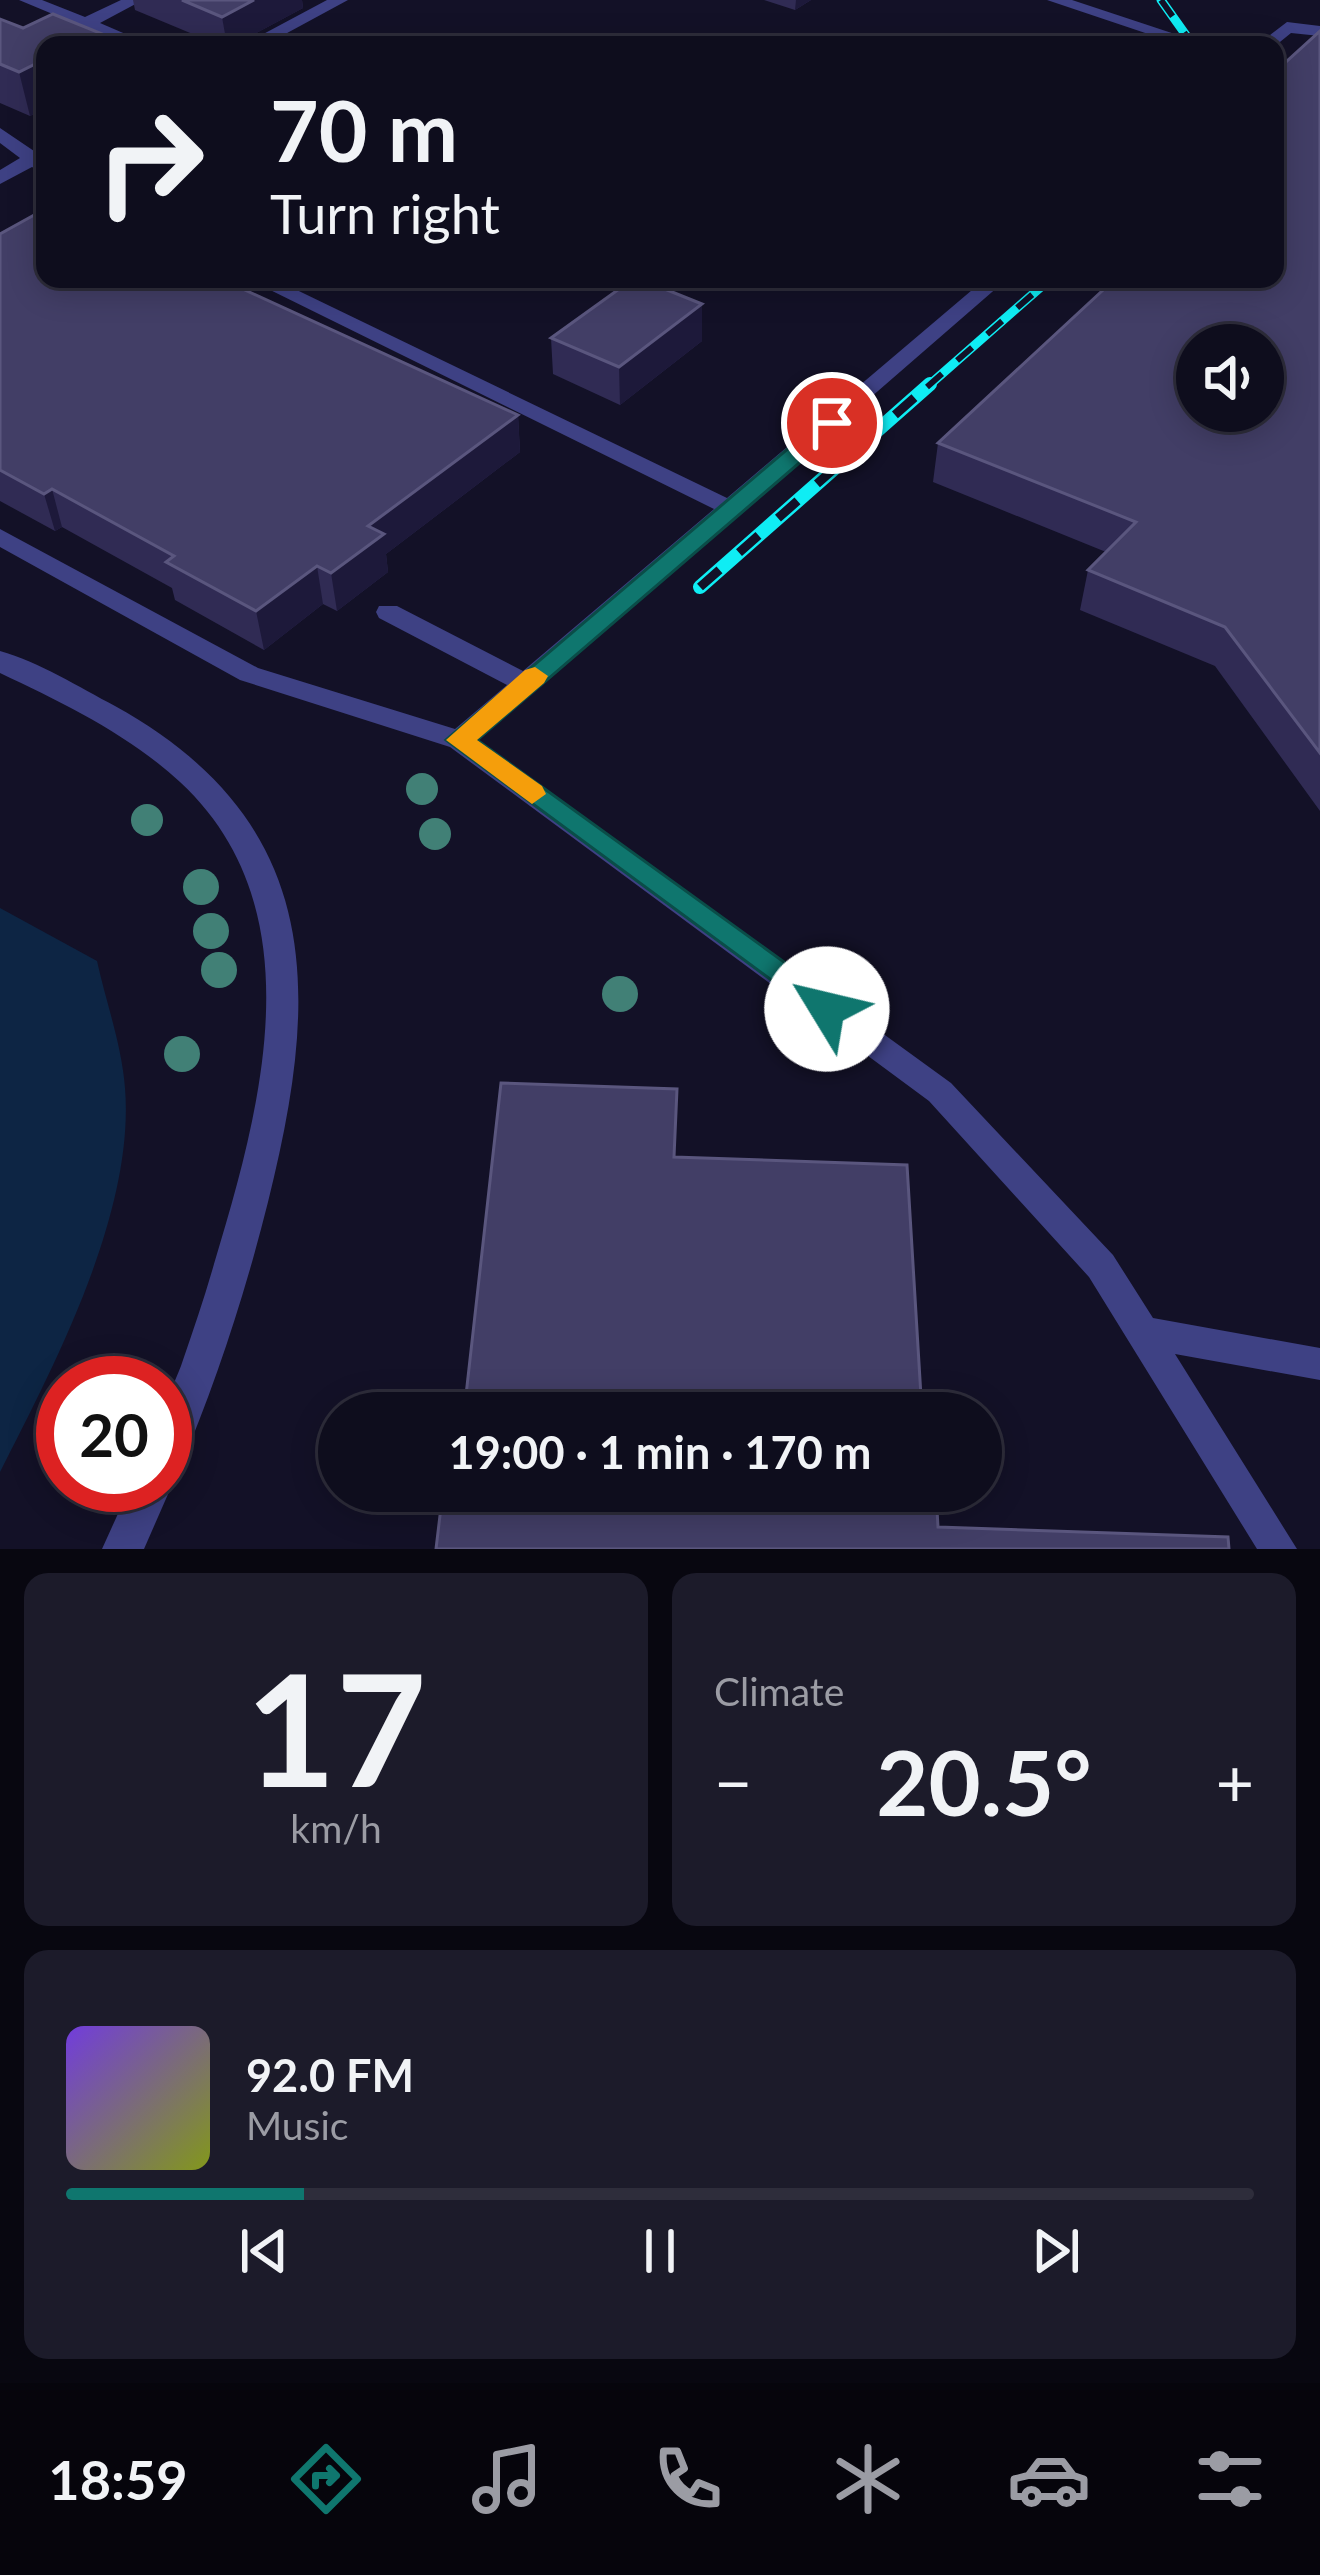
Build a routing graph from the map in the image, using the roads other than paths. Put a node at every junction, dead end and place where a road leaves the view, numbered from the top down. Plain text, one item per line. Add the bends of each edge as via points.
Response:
1 (27, 0) edge
2 (135, 0) edge
3 (340, 0) edge
4 (1055, 0) edge
5 (86, 23) junction
6 (1320, 31) edge
7 (119, 36) edge
8 (270, 36) edge
9 (1170, 36) edge
10 (1276, 36) edge
11 (0, 134) edge
12 (36, 156) edge
13 (36, 162) edge
14 (0, 178) edge
15 (278, 288) edge
16 (987, 288) edge
17 (732, 509) junction
18 (0, 537) edge
19 (388, 612) dead end
20 (0, 661) edge
21 (526, 683) junction
22 (459, 740) junction
23 (1142, 1331) junction
24 (1320, 1364) edge
25 (192, 1386) edge
26 (140, 1512) edge
27 (123, 1549) edge
28 (1278, 1549) edge

1 - 5 lane
2 - 5 lane
3 - 8 lane
4 - 9 lane
5 - 7 lane
6 - 10 lane via 1287,27
11 - 12 lane
13 - 14 lane
15 - 17 lane
16 - 17 lane
17 - 21 lane
18 - 22 lane via 249,674
19 - 21 lane
20 - 25 street via 162,747 235,826 277,912 286,1006 277,1093 220,1313
21 - 22 lane
22 - 23 lane via 940,1092 1101,1266
23 - 24 lane
23 - 28 lane
26 - 27 street

